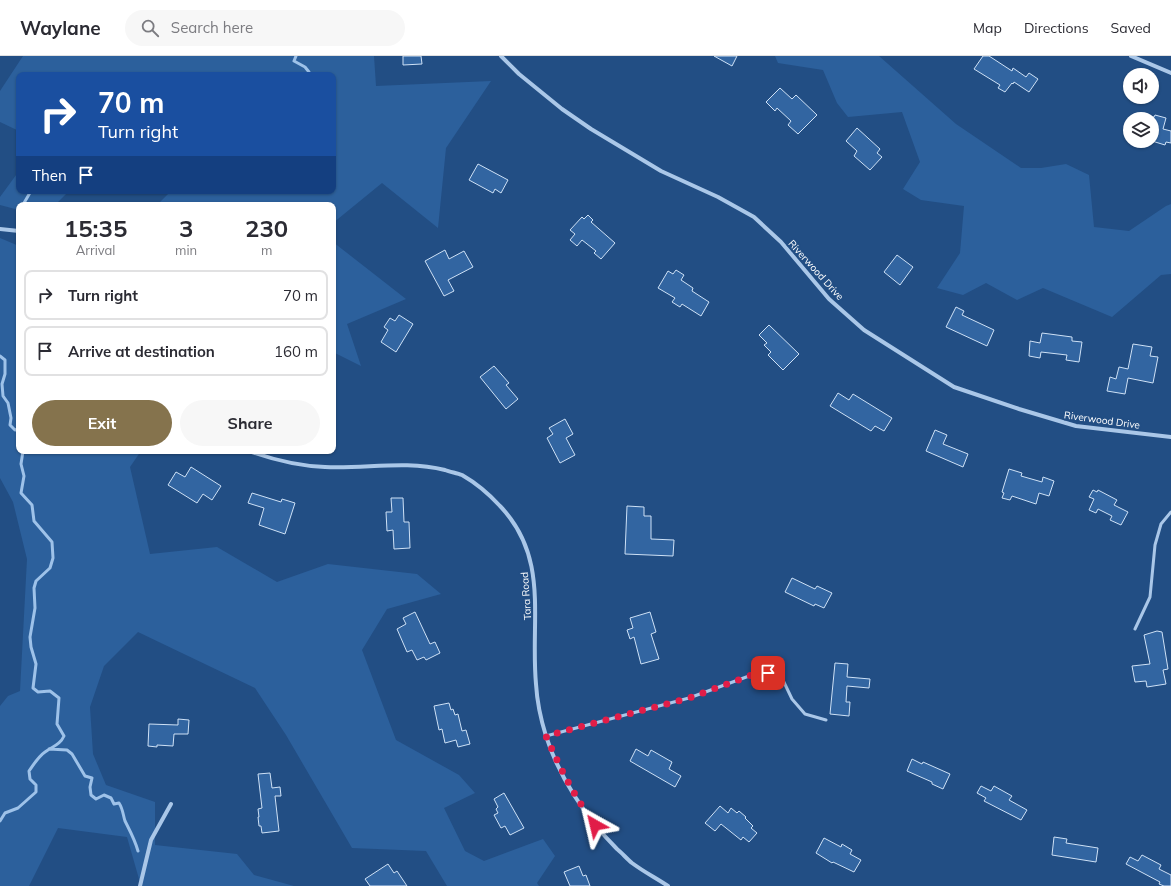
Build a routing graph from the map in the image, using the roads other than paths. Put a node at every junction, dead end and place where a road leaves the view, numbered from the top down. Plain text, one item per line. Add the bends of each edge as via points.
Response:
1 (501, 56) edge
2 (1132, 56) edge
3 (1171, 73) edge
4 (0, 229) edge
5 (16, 231) edge
6 (1171, 437) edge
7 (258, 454) edge
8 (1171, 512) edge
9 (1135, 629) dead end
10 (826, 720) dead end
11 (546, 736) junction
12 (171, 804) dead end
13 (140, 886) edge
14 (668, 886) edge

1 - 6 street, Riverwood Drive via 562,109 591,129 662,171 718,197 754,218 781,242 829,299 864,330 954,387 1018,410 1076,426
2 - 3 street
4 - 5 street
7 - 11 street, Tara Road via 298,464 326,467 400,464 429,466 460,474 488,493 508,513 529,554 535,592 536,684
8 - 9 lane via 1160,524 1155,545 1150,597
10 - 11 lane via 805,714 792,699 781,676 760,672 689,698
11 - 14 street, Tara Road via 580,804 603,835 631,863
12 - 13 street via 151,840

